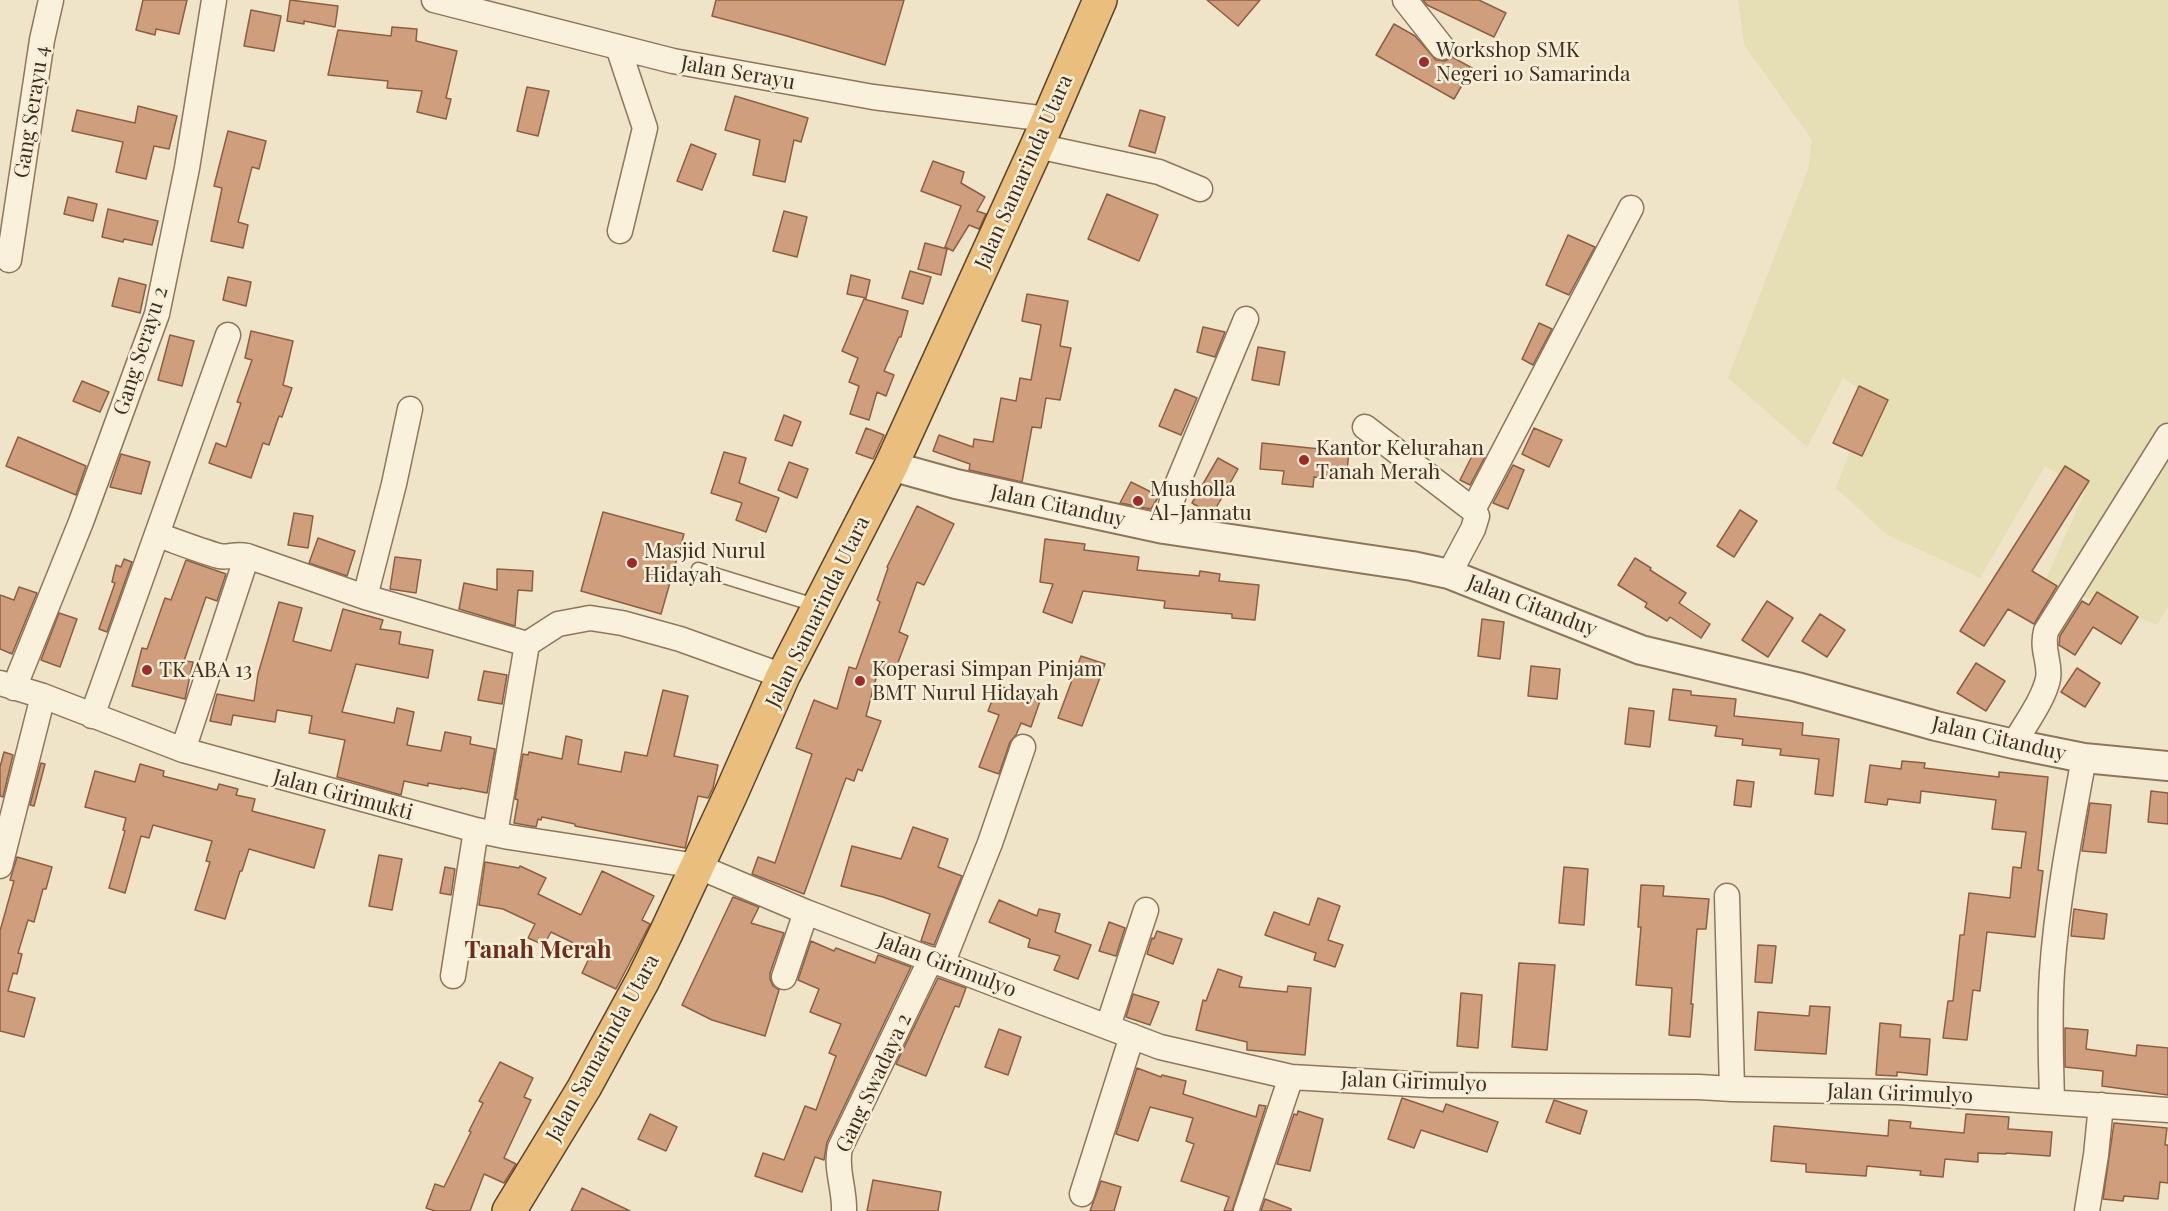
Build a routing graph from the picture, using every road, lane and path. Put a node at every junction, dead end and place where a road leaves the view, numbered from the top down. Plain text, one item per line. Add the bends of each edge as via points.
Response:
1 (51, 0) edge
2 (214, 0) edge
3 (434, 0) edge
4 (1100, 0) edge
5 (1405, 0) edge
6 (618, 47) junction
7 (1442, 47) dead end
8 (1042, 133) junction
9 (1200, 189) dead end
10 (1631, 208) dead end
11 (620, 231) dead end
12 (9, 260) dead end
13 (1246, 320) dead end
14 (228, 335) dead end
15 (410, 409) dead end
16 (1365, 427) dead end
17 (2168, 436) edge
18 (891, 466) junction
19 (1473, 510) junction
20 (1164, 529) junction
21 (158, 535) junction
22 (247, 556) junction
23 (698, 569) dead end
24 (1449, 574) junction
25 (365, 597) junction
26 (819, 606) junction
27 (527, 644) junction
28 (783, 676) junction
29 (7, 685) edge
30 (43, 696) junction
31 (92, 716) junction
32 (2014, 744) junction
33 (1023, 747) dead end
34 (183, 750) junction
35 (2084, 758) junction
36 (2168, 766) edge
37 (485, 832) junction
38 (0, 866) edge
39 (697, 866) junction
40 (1727, 896) dead end
41 (1146, 910) dead end
42 (806, 912) junction
43 (937, 961) junction
44 (453, 976) dead end
45 (784, 977) dead end
46 (1108, 1026) junction
47 (1132, 1036) junction
48 (1291, 1077) junction
49 (1732, 1089) junction
50 (2052, 1101) junction
51 (2101, 1105) junction
52 (2168, 1110) edge
53 (1082, 1194) dead end
54 (510, 1211) edge
55 (844, 1211) edge
56 (1246, 1211) edge
57 (2087, 1211) edge

1 - 12 street, Gang Serayu 4
2 - 29 street, Gang Serayu 2 via 187,168 157,314 81,522
3 - 6 street, Jalan Serayu
4 - 8 highway, Jalan Samarinda Utara
5 - 7 street
6 - 8 street, Jalan Serayu
6 - 11 street via 645,128
8 - 9 street, Jalan Serayu via 1159,171
8 - 18 highway, Jalan Samarinda Utara
10 - 19 street
13 - 20 street via 1176,487
14 - 21 street
15 - 25 street
16 - 19 street
17 - 32 street via 2046,632 2043,642 2048,680
18 - 20 street, Jalan Citanduy
18 - 26 highway, Jalan Samarinda Utara
19 - 24 street via 1476,522
20 - 24 street, Jalan Citanduy
21 - 22 street via 219,556
21 - 31 street
22 - 25 street
22 - 34 street
23 - 26 lane
24 - 32 street, Jalan Citanduy via 1641,650
25 - 27 street
26 - 28 highway, Jalan Samarinda Utara
27 - 28 street via 558,624 590,618 680,639
27 - 37 street
28 - 39 highway, Jalan Samarinda Utara
29 - 30 street, Jalan Girimukti
30 - 31 street, Jalan Girimukti
30 - 38 street
31 - 34 street, Jalan Girimukti
32 - 35 street, Jalan Citanduy
33 - 43 street, Gang Swadaya 2 via 990,843
34 - 37 street, Jalan Girimukti
35 - 36 street, Jalan Citanduy
35 - 50 street via 2062,878 2052,973
37 - 39 street, Jalan Girimukti
37 - 44 street
39 - 42 street, Jalan Girimulyo
39 - 54 highway, Jalan Samarinda Utara via 643,980
40 - 49 street
41 - 46 street
42 - 43 street, Jalan Girimulyo
42 - 45 street
43 - 46 street, Jalan Girimulyo
43 - 55 street, Gang Swadaya 2 via 840,1149 838,1166
46 - 47 street, Jalan Girimulyo
47 - 48 street, Jalan Girimulyo via 1160,1047
47 - 53 street
48 - 49 street, Jalan Girimulyo via 1430,1085
48 - 56 street
49 - 50 street, Jalan Girimulyo via 1899,1092
50 - 51 street, Jalan Girimulyo
51 - 52 street, Jalan Girimulyo
51 - 57 street

